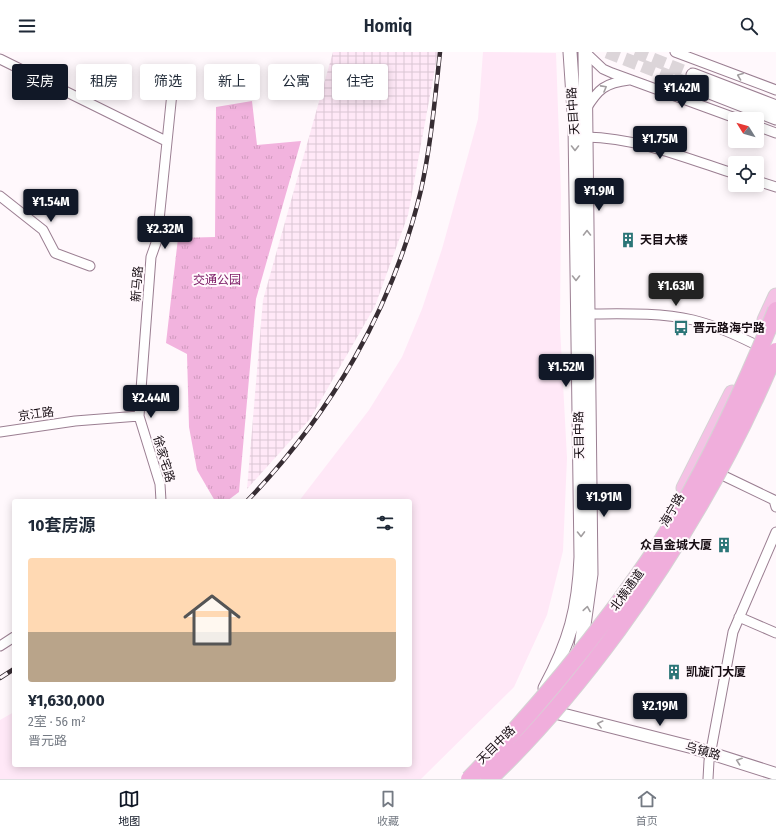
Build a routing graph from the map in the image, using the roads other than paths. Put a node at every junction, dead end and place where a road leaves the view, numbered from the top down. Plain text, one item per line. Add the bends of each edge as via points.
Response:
1 (570, 52) edge
2 (587, 52) edge
3 (675, 52) edge
4 (0, 59) edge
5 (570, 68) junction
6 (632, 80) junction
7 (776, 90) edge
8 (170, 100) edge
9 (776, 107) edge
10 (586, 110) junction
11 (728, 115) edge
12 (776, 118) edge
13 (764, 129) edge
14 (776, 133) edge
15 (586, 136) junction
16 (166, 141) junction
17 (728, 172) edge
18 (764, 183) edge
19 (776, 187) edge
20 (0, 196) edge
21 (90, 266) dead end
22 (776, 296) edge
23 (776, 310) edge
24 (582, 314) junction
25 (756, 345) junction
26 (776, 351) edge
27 (776, 355) edge
28 (776, 363) edge
29 (139, 416) junction
30 (0, 432) edge
31 (722, 475) junction
32 (161, 499) edge
33 (776, 508) edge
34 (776, 532) edge
35 (739, 617) junction
36 (776, 633) edge
37 (12, 638) edge
38 (582, 641) junction
39 (0, 646) edge
40 (536, 705) junction
41 (557, 713) junction
42 (710, 753) junction
43 (776, 774) edge
44 (463, 779) edge
45 (469, 779) edge
46 (489, 779) edge
47 (495, 779) edge
48 (708, 779) edge

1 - 5 main road, 天目中路
2 - 5 street
2 - 6 street via 612,74
2 - 10 main road, 天目中路
7 -> 3 street
4 - 16 street
5 -> 24 main road, 天目中路 via 575,126
10 -> 6 street via 603,87
6 - 11 street
8 - 16 street, 新马路
9 - 12 main road via 691,79
10 - 15 main road, 天目中路
13 - 14 street
15 - 17 street via 643,143
24 -> 15 main road, 天目中路
16 - 29 street, 新马路 via 157,240 152,257
18 - 19 street
20 - 21 street via 43,230 55,253
22 - 25 main road, 海宁路
23 - 45 highway, 北横通道, bridge via 726,426 660,544 560,679
24 - 25 street via 642,314 681,318 730,332
38 -> 24 main road, 天目中路 via 591,574
24 -> 40 main road, 天目中路 via 579,590 568,642
25 - 27 street
25 - 38 main road, 海宁路 via 665,522
26 - 46 highway, 北横通道, bridge via 740,432 673,552 644,595 572,689
28 - 31 main road
29 - 30 street, 京江路 via 75,421
29 - 32 street, 徐家宅路 via 160,484
31 - 33 street via 774,500
31 - 41 main road via 694,527 666,569 601,659
34 - 35 street
35 - 36 street
35 - 42 street via 729,648
37 - 39 street
38 - 40 main road, 海宁路
38 - 41 main road, 天目中路
40 - 41 street, 乌镇路
40 - 44 main road, 天目中路
42 -> 41 street, 乌镇路
41 - 47 main road, 天目中路 via 535,740
43 -> 42 street, 乌镇路
42 - 48 street

